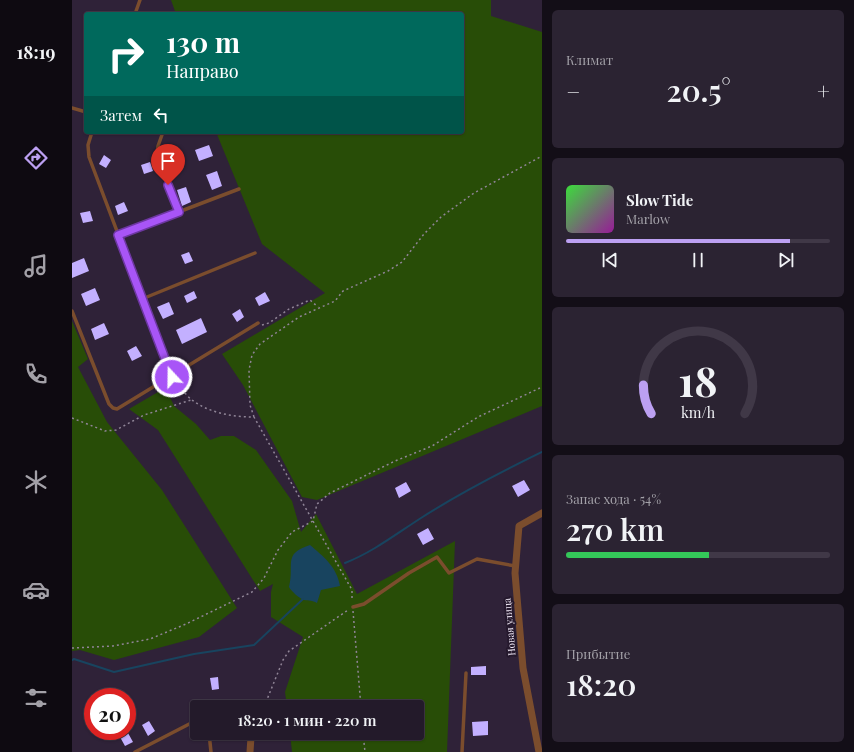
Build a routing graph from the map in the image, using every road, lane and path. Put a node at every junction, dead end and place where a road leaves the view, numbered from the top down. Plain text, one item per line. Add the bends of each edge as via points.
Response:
1 (140, 0) edge
2 (136, 12) edge
3 (72, 108) edge
4 (84, 111) edge
5 (91, 134) edge
6 (161, 134) edge
7 (542, 155) edge
8 (239, 189) dead end
9 (179, 212) junction
10 (118, 235) junction
11 (255, 253) dead end
12 (142, 299) junction
13 (318, 307) junction
14 (72, 311) edge
15 (258, 323) joint
16 (172, 377) junction
17 (542, 387) edge
18 (192, 400) junction
19 (254, 417) junction
20 (72, 418) edge
21 (542, 513) edge
22 (313, 521) junction
23 (515, 566) junction
24 (353, 607) junction
25 (72, 648) edge
26 (466, 673) dead end
27 (267, 700) edge
28 (360, 700) edge
29 (190, 724) edge
30 (210, 740) edge
31 (251, 740) edge
32 (364, 740) edge
33 (135, 752) edge
34 (211, 752) edge
35 (250, 752) edge
36 (365, 752) edge
37 (462, 752) edge
38 (539, 752) edge

1 - 2 lane
3 - 4 lane
5 - 10 lane via 88,145 89,157
6 - 9 lane via 158,154
7 - 13 path via 474,193 441,217 402,262 343,291 335,301
8 - 9 lane
9 - 10 lane
10 - 12 lane
11 - 12 lane
12 - 16 lane
13 - 15 path via 310,300 289,309 269,323 259,327
13 - 19 path via 260,344 252,355 249,370 250,405
14 - 16 lane via 109,404 113,408 122,408
15 - 16 lane
16 - 18 path
17 - 22 path via 478,417 432,446 330,493 317,504
18 - 19 path via 211,410 236,417
18 - 20 path via 144,415 116,430 105,432
19 - 22 path
21 - 23 street, Новая улица via 519,526
22 - 24 path via 352,590
22 - 25 path via 292,532 278,550 264,578 252,592 150,639 112,646
23 - 24 lane via 477,559 449,573 437,557 364,604
23 - 38 street, Новая улица via 523,668
24 - 27 path via 289,651
24 - 28 path
26 - 37 lane
29 - 33 lane
30 - 34 lane
31 - 35 street
32 - 36 path

